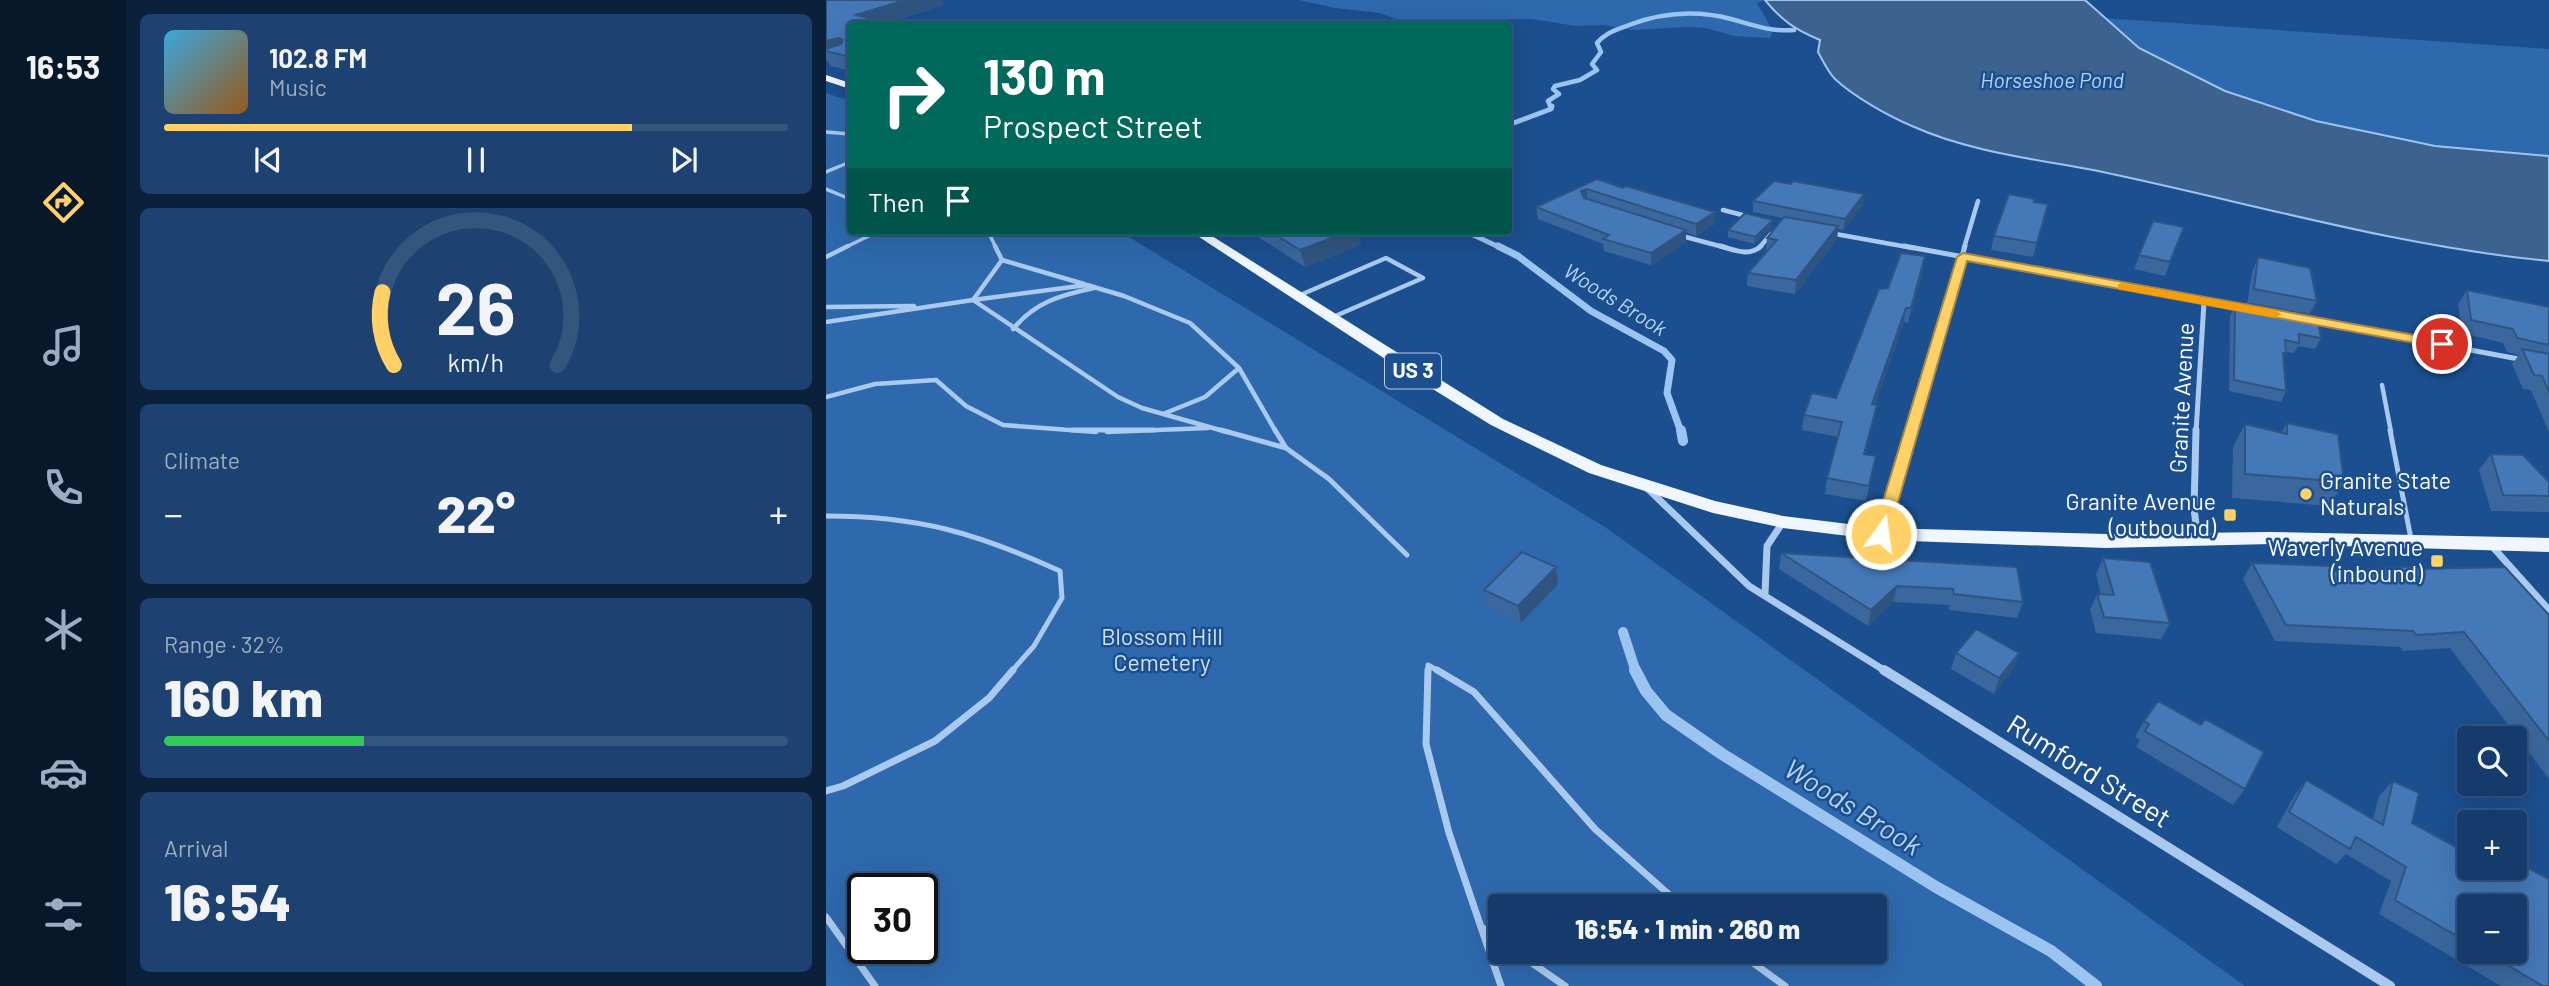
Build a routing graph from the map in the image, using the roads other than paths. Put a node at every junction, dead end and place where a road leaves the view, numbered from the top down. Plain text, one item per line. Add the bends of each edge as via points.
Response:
1 (826, 78) edge
2 (847, 85) edge
3 (826, 132) edge
4 (847, 134) edge
5 (847, 163) edge
6 (826, 172) edge
7 (826, 189) edge
8 (847, 199) edge
9 (1978, 201) dead end
10 (1723, 210) dead end
11 (1758, 218) edge
12 (1777, 228) edge
13 (1820, 231) edge
14 (1675, 234) edge
15 (871, 235) edge
16 (990, 235) edge
17 (1202, 235) edge
18 (826, 257) edge
19 (1963, 257) junction
20 (1002, 260) junction
21 (1087, 285) junction
22 (1097, 288) junction
23 (1298, 297) junction
24 (973, 300) junction
25 (2204, 302) junction
26 (934, 306) junction
27 (826, 307) edge
28 (2244, 309) edge
29 (1331, 318) junction
30 (2297, 318) edge
31 (826, 321) edge
32 (1013, 329) junction
33 (2536, 362) edge
34 (1239, 368) junction
35 (2382, 385) dead end
36 (826, 397) edge
37 (1162, 414) junction
38 (1214, 428) junction
39 (1286, 449) junction
40 (1644, 486) junction
41 (826, 516) edge
42 (1783, 522) junction
43 (1881, 534) junction
44 (2198, 539) junction
45 (2412, 542) junction
46 (2491, 545) junction
47 (2549, 545) edge
48 (1407, 555) dead end
49 (1765, 594) junction
50 (2549, 610) edge
51 (826, 791) edge
52 (1668, 894) edge
53 (826, 917) edge
54 (1481, 927) junction
55 (1488, 932) edge
56 (1533, 964) edge
57 (1754, 964) edge
58 (875, 986) edge
59 (1501, 986) edge
60 (1564, 986) edge
61 (1784, 986) edge
62 (2390, 986) edge

1 - 2 main road
3 - 4 lane
5 - 6 lane
7 - 8 lane
9 - 19 street
10 - 11 street
12 - 14 street via 1758,250 1745,253
13 - 19 street
15 - 18 lane
16 - 20 lane
17 - 23 main road, US 3
19 - 25 street
19 - 43 street
20 - 21 lane
20 - 24 lane
21 - 22 lane
21 - 24 lane
22 - 32 lane via 1036,305
22 - 34 lane via 1190,323
23 - 29 main road, US 3
23 - 29 lane via 1386,258 1423,278
24 - 26 lane
24 - 32 lane
25 - 28 street
25 - 44 street, Granite Avenue via 2195,441
26 - 27 lane
26 - 31 lane
29 - 40 main road, US 3 via 1497,422 1595,469
30 - 33 street
32 - 37 lane via 1118,397
34 - 37 lane via 1218,390
34 - 39 lane
35 - 45 lane
36 - 38 lane via 875,384 936,380 966,406 1003,425 1100,432
37 - 38 lane
38 - 39 lane
39 - 48 lane via 1329,479
40 - 42 main road, US 3 via 1713,508
40 - 49 street, Rumford Street via 1749,586
41 - 51 lane via 871,516 943,526 1014,550 1060,572 1062,598 1034,646 989,698 935,741
42 - 43 main road, US 3
42 - 49 street via 1767,546
43 - 44 main road, US 3
44 - 45 main road, US 3
45 - 46 main road, US 3
46 - 47 main road, US 3
46 - 50 street
49 - 62 street, Rumford Street
52 - 54 lane via 1595,829 1474,692 1427,665 1426,744
53 - 58 lane
54 - 55 lane
54 - 59 lane
56 - 60 lane
57 - 61 lane

